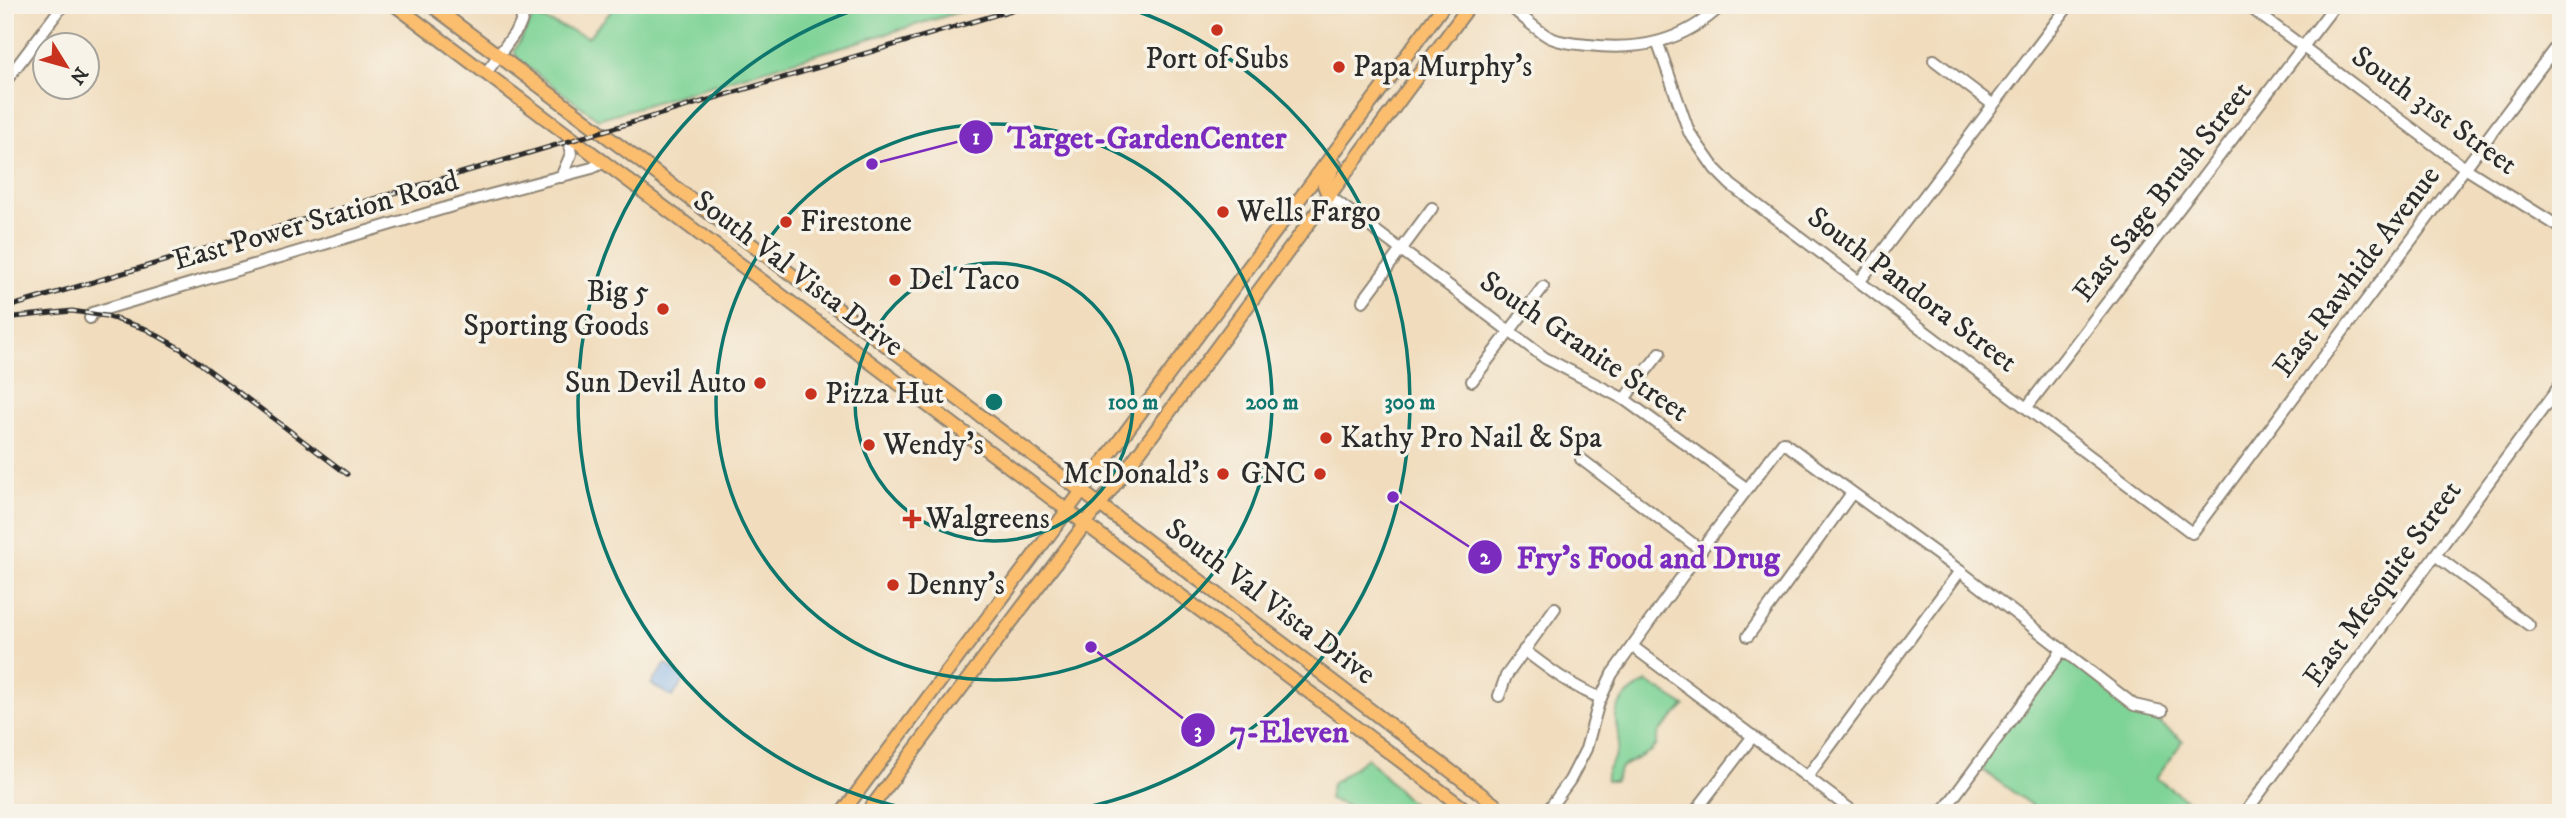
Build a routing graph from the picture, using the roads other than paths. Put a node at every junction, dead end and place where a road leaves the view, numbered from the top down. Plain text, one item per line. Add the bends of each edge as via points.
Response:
1 (63, 5) edge
2 (395, 5) edge
3 (432, 5) edge
4 (528, 5) edge
5 (1444, 5) edge
6 (1470, 5) edge
7 (1509, 5) edge
8 (1722, 5) edge
9 (2069, 5) edge
10 (2247, 5) edge
11 (2335, 5) edge
12 (2561, 40) edge
13 (1657, 44) junction
14 (2304, 48) junction
15 (1410, 50) junction
16 (499, 56) junction
17 (1934, 60) dead end
18 (1427, 62) junction
19 (486, 73) junction
20 (5, 82) edge
21 (1992, 104) junction
22 (1360, 118) junction
23 (567, 134) junction
24 (604, 162) junction
25 (2465, 168) junction
26 (650, 170) junction
27 (561, 177) junction
28 (637, 188) junction
29 (1328, 195) junction
30 (1432, 208) dead end
31 (2561, 228) edge
32 (1402, 251) junction
33 (1860, 281) junction
34 (1543, 287) dead end
35 (1229, 293) junction
36 (1363, 301) dead end
37 (1248, 305) junction
38 (835, 309) junction
39 (90, 318) dead end
40 (822, 326) junction
41 (1509, 332) junction
42 (1660, 353) dead end
43 (1472, 381) dead end
44 (2561, 384) edge
45 (1623, 399) junction
46 (2027, 407) junction
47 (1581, 459) dead end
48 (1746, 488) junction
49 (1081, 490) junction
50 (1853, 493) junction
51 (1100, 505) junction
52 (1066, 510) junction
53 (1086, 524) junction
54 (2192, 533) joint
55 (1701, 550) junction
56 (2435, 555) junction
57 (1960, 571) junction
58 (1555, 608) dead end
59 (2529, 625) dead end
60 (1748, 636) dead end
61 (1632, 646) junction
62 (2063, 649) junction
63 (1524, 650) junction
64 (1293, 652) junction
65 (950, 668) junction
66 (1279, 669) junction
67 (967, 680) junction
68 (1499, 696) dead end
69 (1601, 698) junction
70 (2162, 711) dead end
71 (1753, 736) junction
72 (874, 769) junction
73 (1807, 777) junction
74 (890, 782) junction
75 (1943, 812) edge
76 (842, 813) edge
77 (867, 813) edge
78 (1471, 813) edge
79 (1506, 813) edge
80 (1546, 813) edge
81 (1694, 813) edge
82 (1855, 813) edge
83 (2245, 813) edge

1 - 20 street
2 - 19 main road, South Val Vista Drive
3 - 16 main road, South Val Vista Drive
4 - 16 street
5 - 15 main road
6 - 18 main road
7 - 13 street via 1551,38 1605,47
8 - 13 street via 1695,26
9 - 21 street
10 - 14 street, South 31st Street
11 - 14 street, East Sage Brush Street
12 - 25 street, East Rawhide Avenue
13 - 33 street, South Pandora Street via 1689,132 1715,169
14 - 25 street, South 31st Street
14 - 46 street, East Sage Brush Street
15 - 18 main road
15 - 22 main road
16 - 19 street
16 - 26 main road, South Val Vista Drive
17 - 21 street
18 - 29 main road
19 - 23 main road, South Val Vista Drive
21 - 33 street
22 - 29 main road via 1324,181
22 - 35 main road
23 - 24 main road, South Val Vista Drive
23 - 27 street via 571,154
24 - 27 street, East Power Station Road
24 - 28 main road, South Val Vista Drive
25 - 31 street, South 31st Street
25 - 54 street, East Rawhide Avenue
26 - 28 main road
26 - 38 main road, South Val Vista Drive
27 - 39 street, East Power Station Road via 201,280 92,313
28 - 40 main road, South Val Vista Drive
29 - 32 street, South Granite Street
29 - 37 main road
30 - 32 street
32 - 36 street
32 - 41 street, South Granite Street
33 - 46 street, South Pandora Street
34 - 41 street
35 - 37 main road
35 - 49 main road
37 - 51 main road
38 - 40 main road
38 - 49 main road, South Val Vista Drive
40 - 52 main road, South Val Vista Drive
41 - 43 street
41 - 45 street, South Granite Street via 1556,365
42 - 45 street
44 - 56 street, East Mesquite Street
45 - 48 street, South Granite Street
46 - 54 street, South Pandora Street
47 - 55 street
48 - 50 street via 1783,442
48 - 55 street
49 - 51 main road, South Val Vista Drive
49 - 52 main road
50 - 57 street
50 - 60 street
51 - 53 main road
51 - 64 main road, South Val Vista Drive
52 - 53 main road, South Val Vista Drive
52 - 65 main road
53 - 66 main road, South Val Vista Drive
53 - 67 main road
55 - 61 street
56 - 59 street
56 - 83 street, East Mesquite Street
57 - 62 street
57 - 73 street
58 - 63 street
61 - 69 street
61 - 71 street
62 - 70 street via 2134,705
62 - 75 street
63 - 68 street
63 - 69 street via 1561,678
64 - 66 main road
64 - 79 main road, South Val Vista Drive
65 - 67 main road
65 - 72 main road
66 - 78 main road, South Val Vista Drive
67 - 74 main road
69 - 80 street via 1586,749
71 - 73 street
71 - 81 street
72 - 74 main road
72 - 76 main road
73 - 82 street
74 - 77 main road

